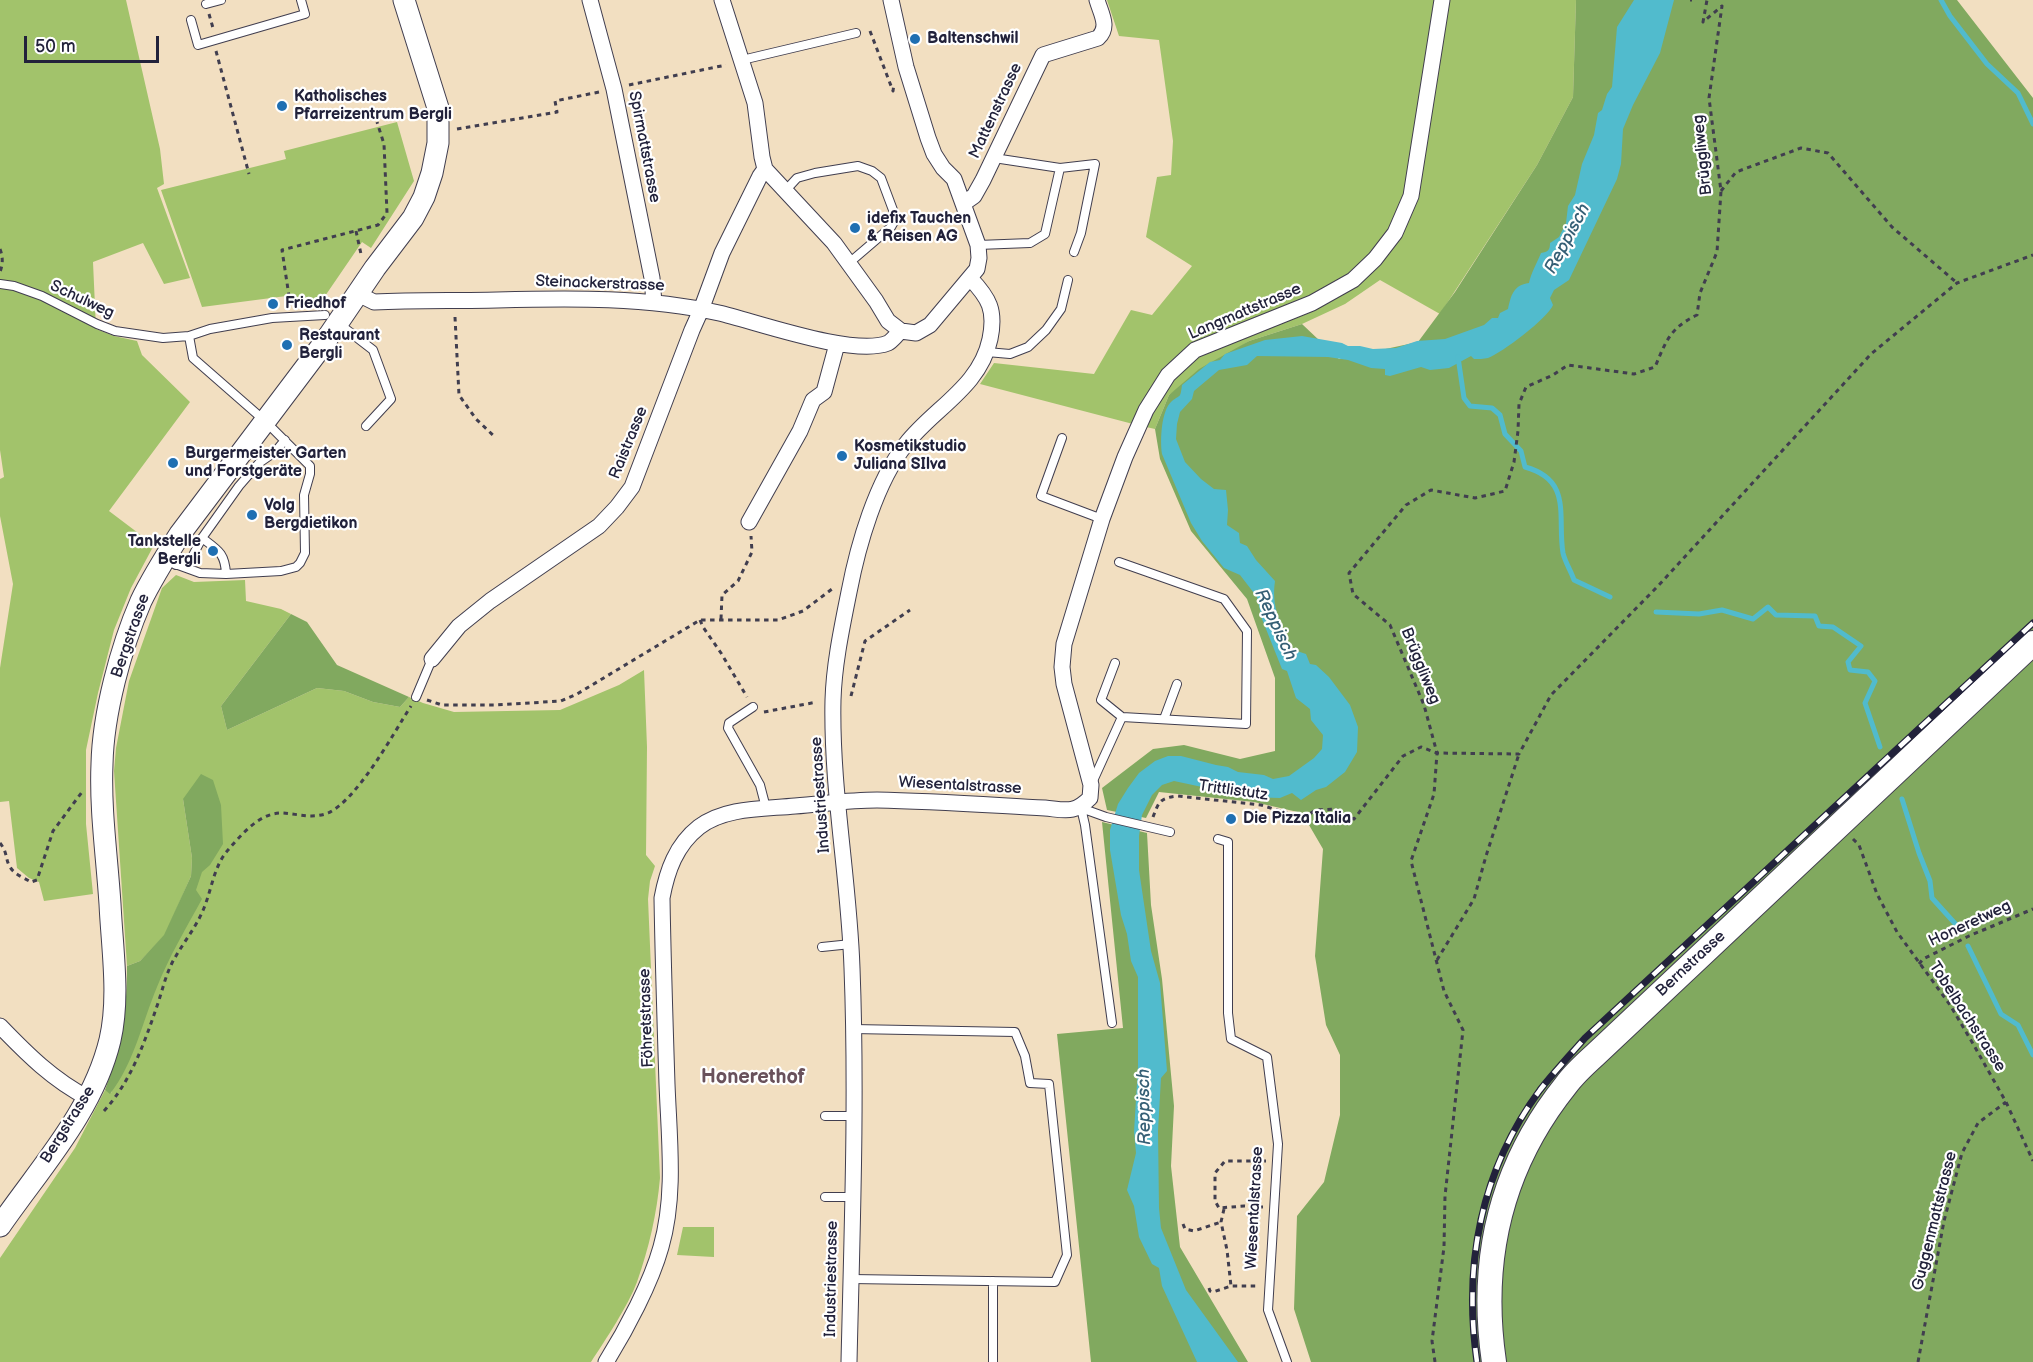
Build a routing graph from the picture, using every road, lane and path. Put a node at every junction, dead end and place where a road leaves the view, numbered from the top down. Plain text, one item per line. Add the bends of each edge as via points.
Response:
1 (221, 0) edge
2 (301, 0) edge
3 (404, 0) edge
4 (590, 0) edge
5 (723, 0) edge
6 (891, 0) edge
7 (1097, 0) edge
8 (1442, 0) edge
9 (1707, 0) edge
10 (206, 4) joint
11 (192, 20) dead end
12 (856, 33) joint
13 (215, 40) junction
14 (742, 60) junction
15 (721, 66) dead end
16 (906, 67) junction
17 (632, 85) dead end
18 (614, 89) junction
19 (377, 122) dead end
20 (458, 129) dead end
21 (994, 158) junction
22 (1060, 168) junction
23 (765, 169) junction
24 (249, 174) dead end
25 (785, 191) junction
26 (1721, 191) junction
27 (964, 203) junction
28 (356, 231) junction
29 (978, 245) junction
30 (0, 249) edge
31 (1074, 252) dead end
32 (362, 255) dead end
33 (2033, 255) edge
34 (849, 263) junction
35 (0, 272) edge
36 (970, 278) junction
37 (1068, 280) dead end
38 (1958, 283) junction
39 (0, 284) edge
40 (358, 294) junction
41 (454, 301) junction
42 (654, 303) junction
43 (701, 310) junction
44 (288, 317) junction
45 (332, 319) junction
46 (901, 331) junction
47 (189, 336) junction
48 (837, 344) junction
49 (987, 352) junction
50 (265, 422) junction
51 (366, 426) dead end
52 (495, 437) dead end
53 (1062, 438) dead end
54 (285, 440) junction
55 (1102, 519) junction
56 (749, 522) dead end
57 (202, 538) junction
58 (753, 546) dead end
59 (170, 562) junction
60 (1119, 562) dead end
61 (226, 574) junction
62 (849, 590) junction
63 (910, 610) dead end
64 (700, 620) junction
65 (721, 620) junction
66 (2033, 644) edge
67 (432, 659) joint
68 (1115, 663) dead end
69 (1177, 684) dead end
70 (416, 697) junction
71 (833, 699) junction
72 (850, 702) dead end
73 (753, 707) junction
74 (1122, 717) junction
75 (1164, 719) junction
76 (1437, 753) junction
77 (1519, 754) junction
78 (102, 783) junction
79 (1091, 785) junction
80 (838, 801) junction
81 (766, 808) junction
82 (1081, 808) junction
83 (1147, 826) junction
84 (1170, 832) dead end
85 (1218, 839) dead end
86 (0, 843) edge
87 (1863, 855) dead end
88 (2033, 909) edge
89 (851, 944) junction
90 (822, 947) dead end
91 (1437, 961) junction
92 (1919, 964) junction
93 (1113, 1023) dead end
94 (0, 1026) edge
95 (853, 1029) junction
96 (88, 1098) junction
97 (2006, 1102) junction
98 (99, 1116) dead end
99 (825, 1116) dead end
100 (854, 1116) junction
101 (1277, 1161) junction
102 (2033, 1161) edge
103 (825, 1197) dead end
104 (852, 1197) junction
105 (1274, 1208) junction
106 (1224, 1209) junction
107 (1221, 1222) junction
108 (1184, 1224) dead end
109 (0, 1226) edge
110 (851, 1279) junction
111 (993, 1281) junction
112 (1231, 1286) junction
113 (1269, 1286) junction
114 (1209, 1288) dead end
115 (609, 1356) edge
116 (849, 1362) edge
117 (993, 1362) edge
118 (1287, 1362) edge
119 (1435, 1362) edge
120 (1494, 1362) edge
121 (1918, 1362) edge

1 - 10 lane
2 - 13 lane via 305,14
3 - 40 street, Bergstrasse via 436,98 438,143 420,207
4 - 18 street, Spirmattstrasse
5 - 14 street
6 - 16 street
7 - 21 street, Mattenstrasse via 1104,33 1043,55
8 - 55 street, Langmattstrasse via 1411,196 1395,233 1353,280 1312,303 1196,350 1168,375 1146,410
9 - 26 path, Brüggliweg via 1703,22 1722,6 1709,98
10 - 13 path
11 - 13 lane via 198,45
12 - 14 lane
12 - 16 path via 870,31 893,91 898,70
13 - 24 path
14 - 23 street
15 - 17 path
16 - 27 street via 934,154 954,179
18 - 20 path via 555,101 557,112
18 - 42 street, Spirmattstrasse
19 - 28 path via 384,144 387,213 378,225
21 - 22 lane
21 - 27 street, Mattenstrasse via 974,195
22 - 29 lane via 1046,234 1030,243
22 - 31 lane via 1095,164 1082,233
23 - 25 street
23 - 43 street, Raistrasse via 722,253
25 - 34 street
25 - 34 lane via 797,178 858,166 881,178 896,218 891,227
26 - 38 path via 1736,172 1801,148 1828,153 1892,227
26 - 76 path, Brüggliweg via 1717,252 1700,293 1697,315 1680,323 1666,340 1655,367 1634,374 1568,365 1526,387 1519,404 1514,462 1505,491 1475,498 1431,490 1406,505 1348,573 1353,594 1390,625 1424,705
27 - 29 street
28 - 32 path
28 - 44 path via 282,250
29 - 36 street via 980,258
30 - 35 path
33 - 38 path
34 - 46 street via 888,321
36 - 46 street, Steinackerstrasse via 930,325 916,333
36 - 49 street, Industriestrasse via 990,304
37 - 49 lane via 1061,309 1028,347 1010,354
38 - 77 path via 1871,354 1658,586 1551,694
39 - 47 lane, Schulweg via 42,296 115,331 162,338
40 - 41 street, Steinackerstrasse via 374,302
40 - 45 street, Bergstrasse
41 - 42 street, Steinackerstrasse
41 - 52 path via 459,395
42 - 43 street, Steinackerstrasse
43 - 48 street, Steinackerstrasse
43 - 67 street, Raistrasse via 632,487 617,507 599,526 459,626
44 - 45 lane, Schulweg
44 - 47 lane, Schulweg
45 - 50 street, Bergstrasse
45 - 51 lane via 373,350 391,399
46 - 48 street, Steinackerstrasse via 889,342 868,346
47 - 50 lane via 193,358
48 - 56 street via 824,392 813,400
49 - 62 street, Industriestrasse via 976,374 906,443 886,475 874,501
50 - 54 lane
50 - 59 street, Bergstrasse via 180,534
53 - 55 lane via 1041,496
54 - 57 lane via 239,486
54 - 61 lane via 309,466 304,495 304,558 296,567 281,571
55 - 79 street, Langmattstrasse via 1069,622 1062,666
57 - 59 lane via 189,561
57 - 61 lane via 222,555
58 - 65 path via 738,581 722,595
59 - 61 lane via 209,574
59 - 78 street, Bergstrasse via 141,602 120,665 105,729
60 - 75 lane via 1224,599 1247,631 1246,724
62 - 65 path via 833,588 803,611 778,620
62 - 71 street, Industriestrasse
63 - 72 path via 865,641
64 - 65 path
64 - 70 path via 561,701 470,706 442,705
64 - 73 path
66 - 120 main road, Bernstrasse via 1567,1083 1542,1116 1511,1176 1491,1257 1489,1324
67 - 70 lane
68 - 74 lane via 1101,700
69 - 75 lane
70 - 98 path via 373,765 340,805 317,816 268,815 227,850 193,930 172,963 128,1079
71 - 73 path via 759,713
71 - 80 street, Industriestrasse
73 - 81 lane via 729,723 728,728 760,785
74 - 75 lane
74 - 79 lane
76 - 77 path
76 - 83 path, Trittlistutz via 1421,747 1403,756 1354,819 1335,809 1293,815 1261,806 1178,796 1159,802
76 - 91 path via 1434,794 1411,861
77 - 91 path via 1474,899
78 - 86 path via 87,785 53,831 37,880 31,882 10,868
78 - 96 street, Bergstrasse via 113,1011 105,1060
79 - 82 street via 1090,798
80 - 81 street, Föhretstrasse
80 - 82 street, Wiesentalstrasse
80 - 89 street, Industriestrasse
81 - 115 street, Föhretstrasse via 732,812 700,826 682,844 665,879 662,898 669,1209 653,1271
82 - 83 lane
82 - 93 lane
83 - 84 lane
85 - 101 lane, Wiesentalstrasse via 1228,842 1231,1038 1267,1057
87 - 92 path, Tobelbachstrasse via 1877,894
88 - 92 path, Honeretweg via 1969,936
89 - 90 lane
89 - 95 street, Industriestrasse
91 - 119 path via 1444,991 1463,1030 1432,1341
92 - 97 path, Tobelbachstrasse via 1967,1033
94 - 96 street via 41,1068
95 - 100 street, Industriestrasse
95 - 111 lane via 1015,1032 1030,1083 1049,1084 1067,1255 1055,1282
96 - 109 street, Bergstrasse
97 - 102 path, Tobelbachstrasse
97 - 121 path, Guggenmattstrasse via 1978,1124 1962,1153 1944,1221
99 - 100 lane
100 - 104 street, Industriestrasse
101 - 105 lane, Wiesentalstrasse
101 - 106 path via 1225,1161 1215,1173 1215,1201
103 - 104 lane
104 - 110 street, Industriestrasse
105 - 106 path
105 - 113 lane, Wiesentalstrasse
106 - 107 path
107 - 108 path via 1194,1231 1185,1229
107 - 112 path
110 - 111 lane
110 - 116 street, Industriestrasse
111 - 117 lane
112 - 113 path
112 - 114 path via 1213,1292
113 - 118 lane, Wiesentalstrasse via 1268,1310

